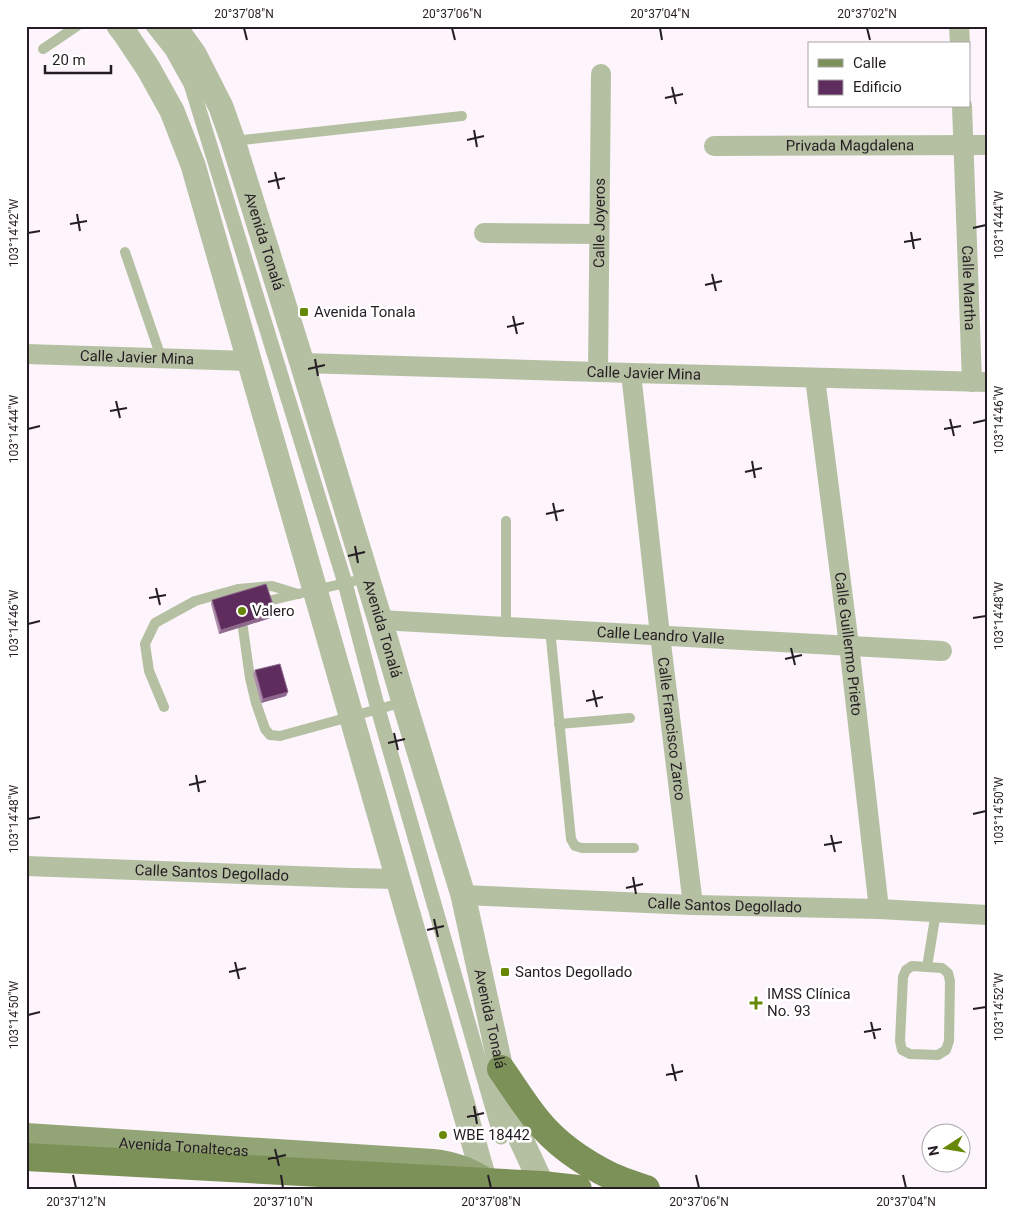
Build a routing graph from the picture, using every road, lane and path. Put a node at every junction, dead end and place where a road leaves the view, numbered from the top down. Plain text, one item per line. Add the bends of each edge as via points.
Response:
1 (77, 26) edge
2 (119, 26) edge
3 (153, 26) edge
4 (174, 26) edge
5 (959, 26) edge
6 (960, 42) edge
7 (43, 49) dead end
8 (601, 74) dead end
9 (962, 108) edge
10 (462, 116) dead end
11 (233, 141) junction
12 (964, 145) junction
13 (987, 145) edge
14 (714, 146) dead end
15 (484, 233) dead end
16 (599, 234) junction
17 (125, 252) dead end
18 (26, 354) edge
19 (161, 358) junction
20 (249, 361) junction
21 (302, 363) junction
22 (598, 372) junction
23 (631, 374) junction
24 (815, 378) junction
25 (979, 382) edge
26 (506, 521) dead end
27 (356, 580) junction
28 (307, 593) junction
29 (380, 620) junction
30 (506, 627) junction
31 (550, 629) junction
32 (660, 635) junction
33 (849, 645) junction
34 (942, 650) dead end
35 (404, 702) junction
36 (164, 707) dead end
37 (378, 709) junction
38 (351, 716) junction
39 (630, 718) dead end
40 (559, 724) junction
41 (634, 848) dead end
42 (26, 866) edge
43 (398, 879) junction
44 (464, 895) junction
45 (693, 905) junction
46 (878, 909) junction
47 (936, 912) junction
48 (987, 915) edge
49 (927, 967) junction
50 (501, 1069) junction
51 (26, 1137) edge
52 (501, 1137) dead end
53 (26, 1157) edge
54 (488, 1187) edge
55 (542, 1188) edge
56 (578, 1189) edge
57 (646, 1189) edge

1 - 7 lane
2 - 20 street via 172,110 193,166
3 - 27 street via 172,50 191,84
4 - 11 street, Avenida Tonalá via 199,62
5 - 6 street
8 - 16 street, Calle Joyeros
9 - 12 street, Calle Martha
10 - 11 lane
11 - 21 street, Avenida Tonalá
12 - 13 street, Privada Magdalena
12 - 14 street, Privada Magdalena
12 - 25 street, Calle Martha
15 - 16 street
16 - 22 street, Calle Joyeros
17 - 19 lane
18 - 19 street, Calle Javier Mina
19 - 20 street, Calle Javier Mina
20 - 28 street
21 - 22 street, Calle Javier Mina
21 - 27 street, Avenida Tonalá
22 - 23 street, Calle Javier Mina
23 - 24 street, Calle Javier Mina
23 - 32 street, Calle Francisco Zarco
24 - 25 street, Calle Javier Mina
24 - 33 street, Calle Guillermo Prieto
26 - 30 lane
27 - 28 lane
27 - 29 street, Avenida Tonalá
27 - 37 street
28 - 36 lane via 272,586 238,589 195,601 156,623 144,644 149,671
28 - 38 street
28 - 38 lane via 242,610 250,678 265,729 280,736
29 - 30 street, Calle Leandro Valle
29 - 35 street, Avenida Tonalá
30 - 31 street, Calle Leandro Valle
31 - 32 street, Calle Leandro Valle
31 - 40 lane
32 - 33 street, Calle Leandro Valle
32 - 45 street, Calle Francisco Zarco
33 - 34 street, Calle Leandro Valle
33 - 46 street, Calle Guillermo Prieto
35 - 37 lane
35 - 44 street, Avenida Tonalá
37 - 38 lane
37 - 52 street
38 - 43 street
39 - 40 lane
40 - 41 lane via 575,846
42 - 43 street, Calle Santos Degollado
43 - 54 street
44 - 45 street, Calle Santos Degollado
44 - 50 street, Avenida Tonalá
45 - 46 street, Calle Santos Degollado
46 - 47 street, Calle Santos Degollado
47 - 48 street, Calle Santos Degollado
47 - 49 lane
49 - 49 lane via 912,966 903,977 900,1041 902,1050 910,1054 938,1055 946,1050 949,1041 950,982 948,972 942,968
50 - 55 street, Avenida Tonalá via 519,1135
50 - 57 main road via 538,1121 570,1152 615,1178
51 - 54 main road, Avenida Tonaltecas via 433,1163 474,1174
53 - 54 main road, Avenida Tonaltecas
54 - 55 main road, Avenida Tonaltecas
55 - 56 main road, Avenida Tonaltecas

